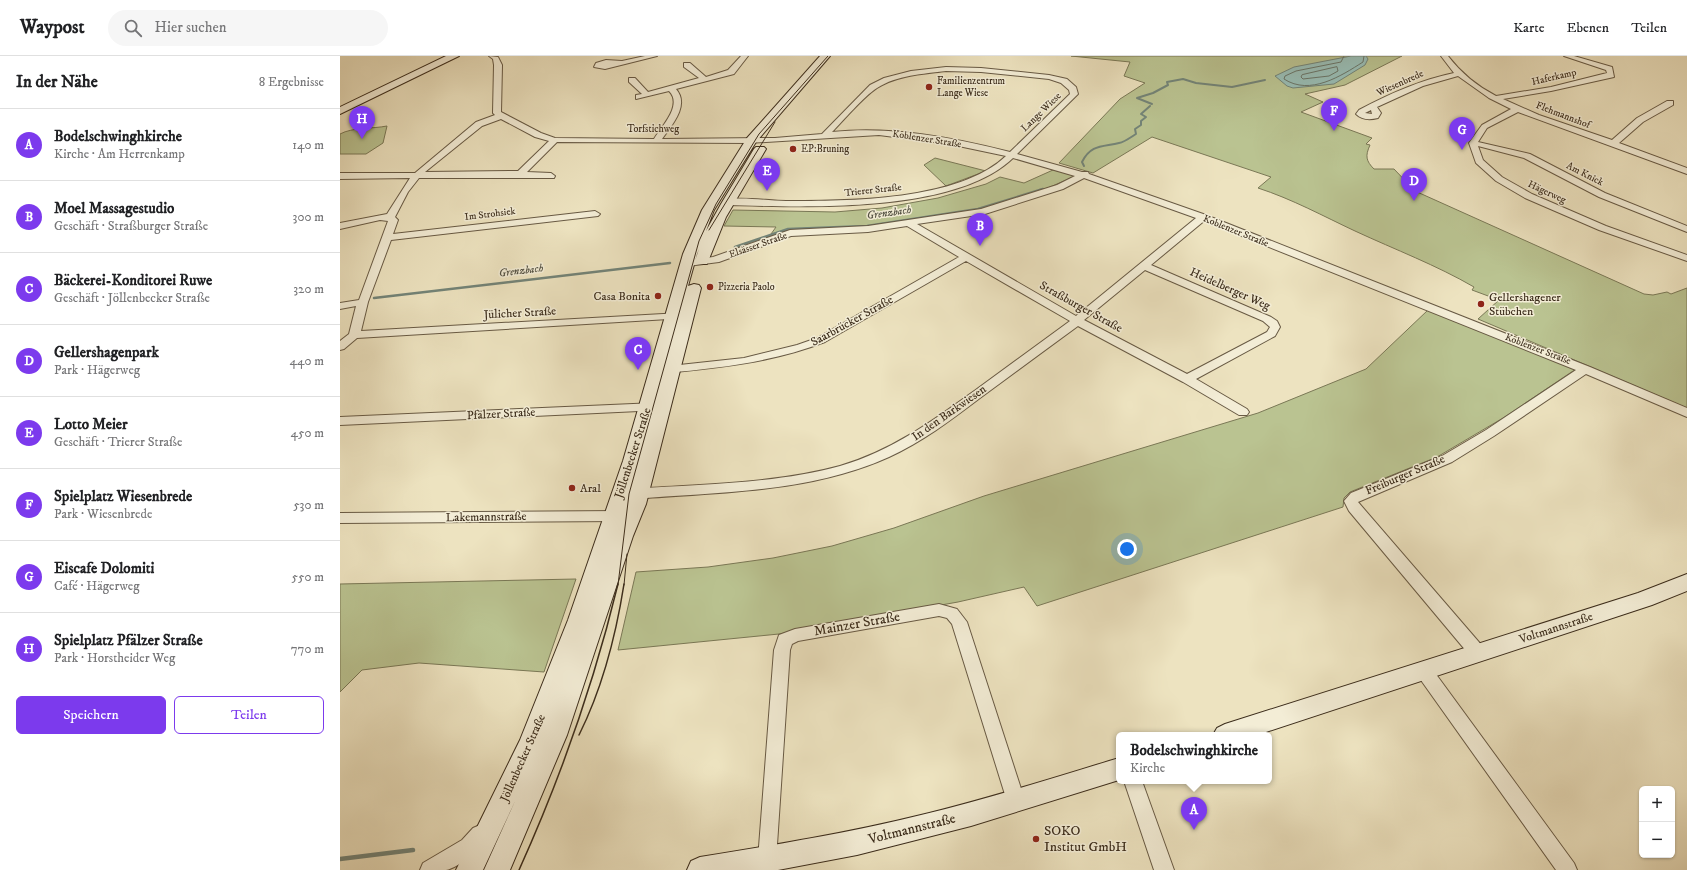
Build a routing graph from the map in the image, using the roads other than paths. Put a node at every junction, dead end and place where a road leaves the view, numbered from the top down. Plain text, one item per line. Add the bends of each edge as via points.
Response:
1 (454, 56) edge
2 (492, 56) edge
3 (654, 56) edge
4 (745, 56) edge
5 (825, 56) edge
6 (833, 56) edge
7 (1444, 56) edge
8 (1567, 56) edge
9 (621, 63) dead end
10 (687, 65) dead end
11 (1458, 74) junction
12 (704, 79) junction
13 (632, 80) dead end
14 (670, 89) junction
15 (647, 95) junction
16 (639, 98) dead end
17 (1497, 98) junction
18 (1670, 103) dead end
19 (1373, 106) dead end
20 (1519, 108) junction
21 (340, 111) edge
22 (501, 116) junction
23 (825, 135) junction
24 (555, 140) junction
25 (657, 140) junction
26 (751, 140) junction
27 (766, 141) junction
28 (1473, 143) junction
29 (1613, 144) junction
30 (1011, 155) junction
31 (1687, 171) edge
32 (520, 174) junction
33 (1085, 174) junction
34 (417, 175) junction
35 (340, 176) edge
36 (551, 176) dead end
37 (728, 202) junction
38 (595, 214) dead end
39 (389, 217) junction
40 (1203, 217) junction
41 (908, 223) junction
42 (340, 226) edge
43 (1687, 229) edge
44 (388, 237) junction
45 (965, 257) junction
46 (1687, 258) edge
47 (695, 263) junction
48 (1144, 266) junction
49 (363, 302) junction
50 (340, 306) edge
51 (680, 316) junction
52 (1077, 321) junction
53 (354, 336) junction
54 (340, 347) edge
55 (666, 368) junction
56 (1586, 369) junction
57 (1187, 379) junction
58 (655, 407) junction
59 (1243, 412) dead end
60 (1687, 413) edge
61 (340, 421) edge
62 (640, 493) junction
63 (621, 495) junction
64 (613, 516) junction
65 (633, 516) junction
66 (340, 518) edge
67 (1687, 582) edge
68 (1478, 653) junction
69 (1424, 671) junction
70 (1234, 732) edge
71 (1116, 770) edge
72 (1134, 784) edge
73 (1016, 801) junction
74 (502, 804) junction
75 (767, 860) junction
76 (430, 870) edge
77 (469, 870) edge
78 (497, 870) edge
79 (700, 870) edge
80 (1164, 870) edge
81 (1568, 870) edge

1 - 21 main road
2 - 22 street via 496,58 498,65 496,112
3 - 9 street
4 - 12 street via 731,72
5 - 26 main road, Jöllenbecker Straße
6 - 27 main road, Jöllenbecker Straße via 798,97
7 - 11 street, Flehmannshof
8 - 17 street, Haferkamp via 1609,69 1611,75
10 - 12 street
11 - 17 street, Flehmannshof
11 - 19 street, Wiesenbrede via 1414,85
12 - 14 street
13 - 15 street
14 - 15 street
14 - 25 street via 677,96 677,109
15 - 16 street
17 - 20 street, Flehmannshof
18 - 29 street via 1640,120
20 - 28 street via 1483,128
20 - 29 street, Flehmannshof
22 - 24 street, Torfstichweg via 538,135
22 - 34 street via 479,124
23 - 27 street, Koblenzer Straße
23 - 30 street, Koblenzer Straße via 854,132 895,134
23 - 30 street, Lange Wiese via 873,88 887,80 912,73 946,69 981,70 1049,77 1070,84 1074,94 1071,98
24 - 25 street, Torfstichweg
24 - 32 street
25 - 26 street, Torfstichweg
26 - 27 street, Torfstichweg
26 - 47 main road, Jöllenbecker Straße via 708,210 694,243
27 - 37 main road, Jöllenbecker Straße
28 - 43 street, Am Knick via 1527,156 1602,195
28 - 46 street, Hägerweg via 1473,149 1481,163 1514,189 1604,229
29 - 31 street, Flehmannshof
30 - 33 street, Koblenzer Straße
30 - 37 street, Trierer Straße via 990,173 978,178 903,198 832,204
32 - 34 street
32 - 36 street
33 - 40 street, Koblenzer Straße
33 - 41 street, Elsässer Straße via 1060,187 982,212
34 - 35 street
34 - 39 street
37 - 47 main road, Jöllenbecker Straße via 706,247
38 - 44 street, Im Strohsiek
39 - 42 street
39 - 44 street via 393,220
40 - 48 street, In den Barkwiesen
40 - 56 street, Koblenzer Straße
41 - 45 street, Straßburger Straße
41 - 47 street, Elsässer Straße via 868,229 790,233 715,260
44 - 49 street
45 - 52 street, Straßburger Straße
45 - 55 street, Saarbrücker Straße via 821,340 801,348 764,359 721,366
47 - 51 main road, Jöllenbecker Straße
48 - 52 street, In den Barkwiesen
48 - 57 street, Heidelberger Weg via 1267,319 1274,327 1271,334
49 - 50 street
49 - 53 street
51 - 53 street, Jülicher Straße
51 - 55 main road, Jöllenbecker Straße
52 - 57 street, Straßburger Straße
52 - 62 street, In den Barkwiesen via 929,430 885,454 845,469 790,480
53 - 54 street
55 - 58 main road, Jöllenbecker Straße
56 - 60 street, Koblenzer Straße
56 - 68 street, Freiburger Straße via 1447,459 1356,496 1351,501 1354,508
57 - 59 street, Straßburger Straße
58 - 61 street, Pfälzer Straße
58 - 62 main road, Jöllenbecker Straße
58 - 63 main road, Jöllenbecker Straße
62 - 63 street, In den Barkwiesen
62 - 65 main road, Jöllenbecker Straße
63 - 64 main road, Jöllenbecker Straße
64 - 65 street, Lakemannstraße
64 - 66 street, Lakemannstraße
64 - 74 main road, Jöllenbecker Straße via 546,705
65 - 78 main road, Jöllenbecker Straße via 621,541 594,626 542,768
67 - 68 main road, Voltmannstraße via 1645,599
68 - 69 main road, Voltmannstraße
69 - 70 main road, Voltmannstraße
69 - 81 street
71 - 73 main road, Voltmannstraße
72 - 80 street
73 - 75 main road, Voltmannstraße via 884,836
73 - 75 street, Mainzer Straße via 959,622 952,613 939,610 795,635 786,640 782,650
74 - 76 street via 469,846
74 - 77 main road, Jöllenbecker Straße
75 - 79 main road, Voltmannstraße

